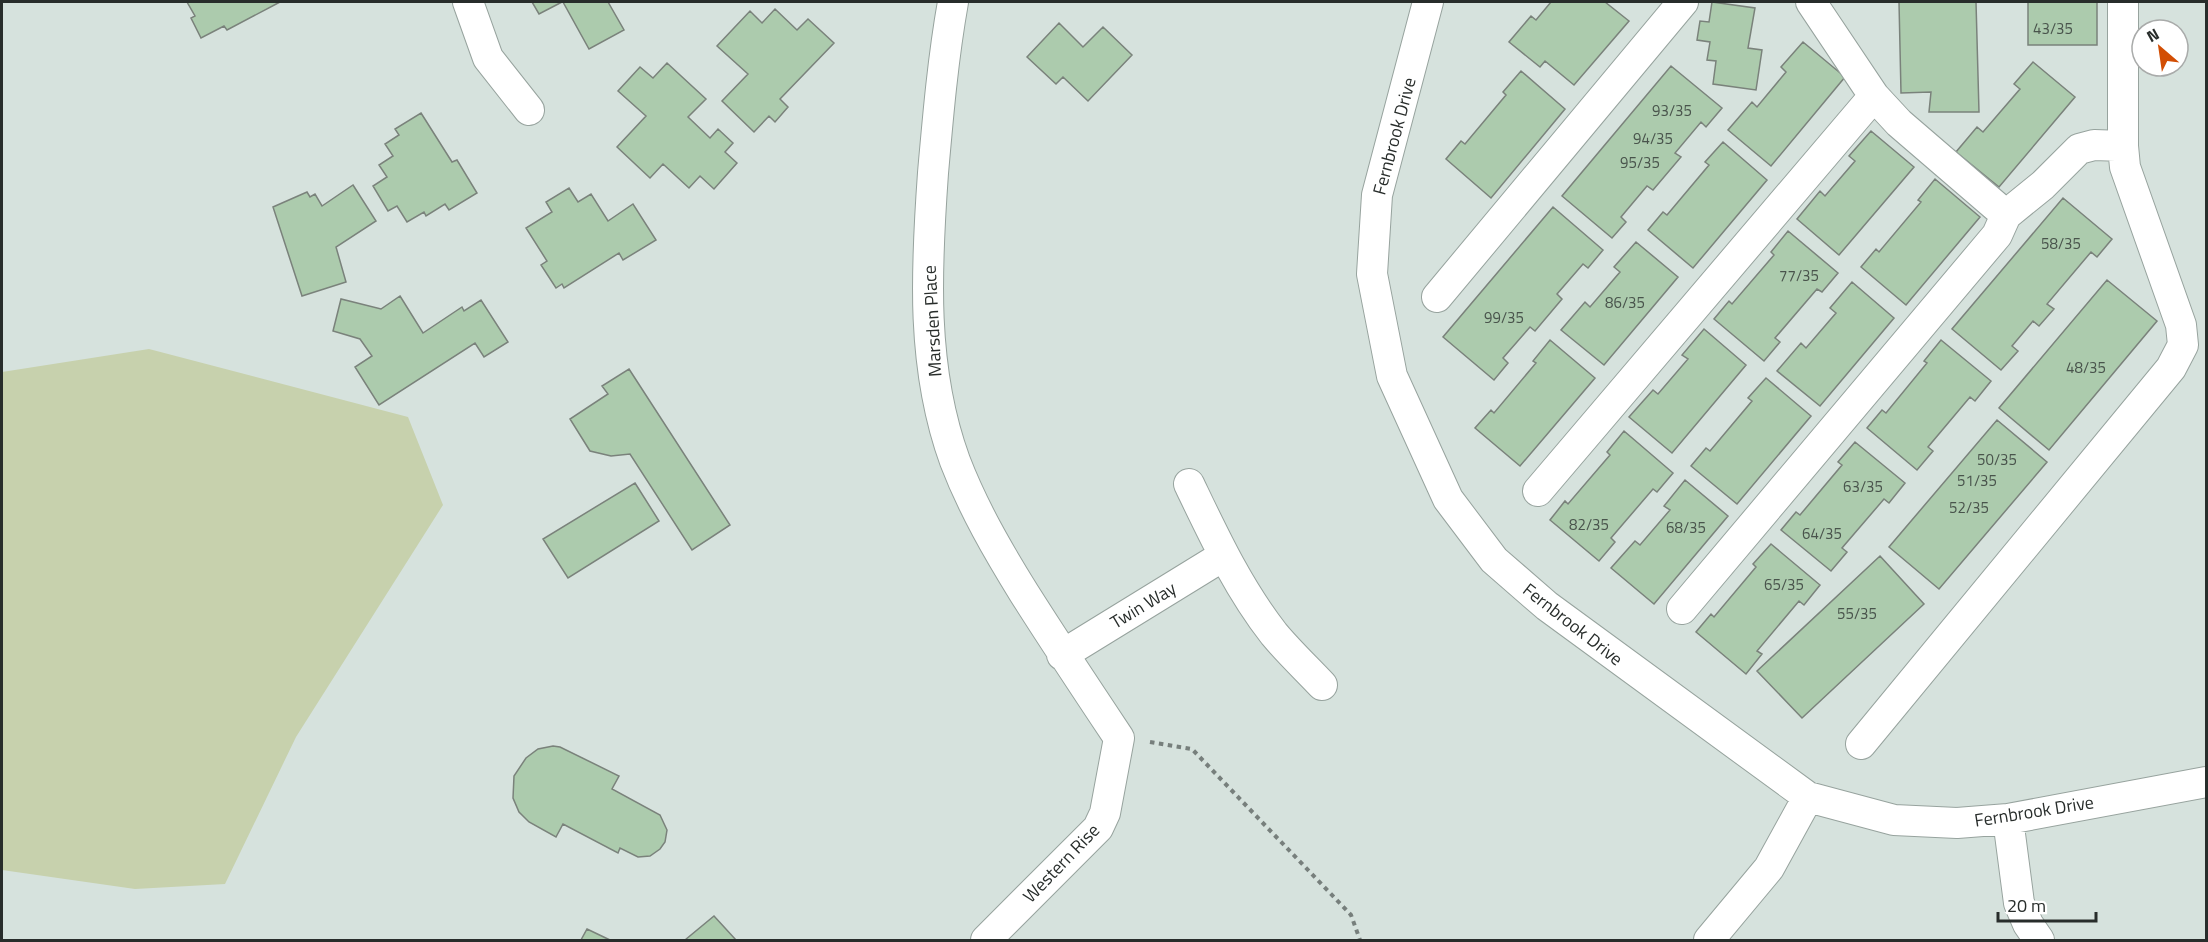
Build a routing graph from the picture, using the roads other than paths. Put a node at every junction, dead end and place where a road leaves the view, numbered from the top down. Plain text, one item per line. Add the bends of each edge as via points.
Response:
1 (468, 2) edge
2 (953, 2) edge
3 (1428, 2) edge
4 (1683, 2) edge
5 (1812, 2) edge
6 (2123, 2) edge
7 (1874, 96) junction
8 (529, 110) dead end
9 (2123, 146) junction
10 (2006, 215) junction
11 (1437, 297) dead end
12 (1189, 484) dead end
13 (1538, 491) dead end
14 (1223, 556) junction
15 (1683, 609) dead end
16 (1062, 655) junction
17 (1322, 685) dead end
18 (1119, 738) joint
19 (1861, 744) dead end
20 (2206, 782) edge
21 (1808, 798) junction
22 (2008, 819) junction
23 (986, 940) edge
24 (1709, 940) edge
25 (2039, 940) edge

1 - 8 street via 488,58
2 - 16 street, Marsden Place via 938,112 929,230 932,369 942,419 972,501
3 - 21 street, Fernbrook Drive via 1377,195 1372,274 1392,376 1448,499 1494,560 1547,606
4 - 11 street
5 - 7 street
6 - 9 street
7 - 10 street via 1899,123
7 - 13 street
9 - 10 street via 2079,149
9 - 19 street via 2125,167 2181,325 2182,345 2171,368
10 - 15 street via 1997,235
12 - 14 street
14 - 16 street, Twin Way
14 - 17 street via 1258,612
16 - 18 street, Marsden Place
18 - 23 street, Western Rise via 1105,813 1098,828
20 - 22 street, Fernbrook Drive
21 - 22 street, Fernbrook Drive via 1894,820 1956,823
21 - 24 street via 1769,868
22 - 25 street via 2019,903

